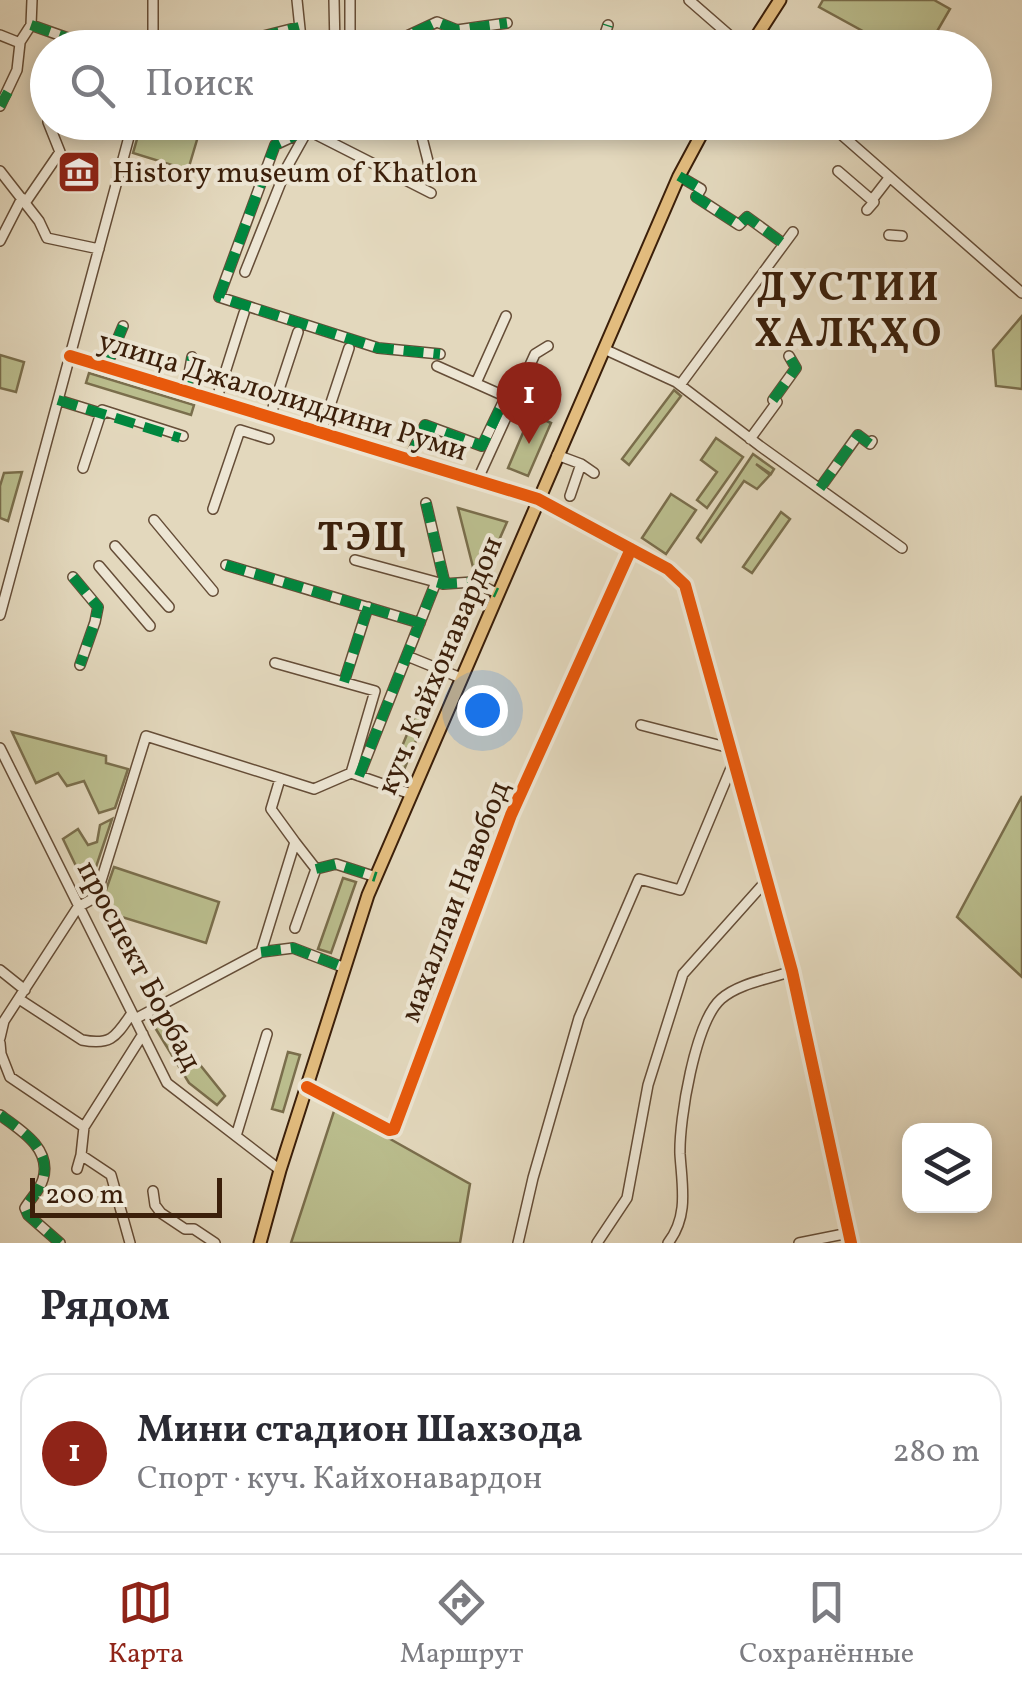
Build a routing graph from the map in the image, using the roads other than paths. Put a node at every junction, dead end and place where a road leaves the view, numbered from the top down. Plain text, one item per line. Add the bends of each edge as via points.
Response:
1 (32, 0) edge
2 (154, 0) edge
3 (297, 0) edge
4 (334, 0) edge
5 (350, 0) edge
6 (688, 0) edge
7 (780, 0) edge
8 (32, 20) junction
9 (507, 24) dead end
10 (299, 26) junction
11 (608, 26) dead end
12 (50, 30) edge
13 (153, 30) edge
14 (284, 30) edge
15 (300, 30) edge
16 (335, 30) edge
17 (350, 30) edge
18 (422, 30) edge
19 (457, 30) edge
20 (457, 30) edge
21 (607, 30) edge
22 (724, 30) edge
23 (759, 30) edge
24 (0, 36) edge
25 (20, 42) dead end
26 (0, 106) edge
27 (55, 140) edge
28 (129, 140) edge
29 (283, 140) edge
30 (300, 140) edge
31 (333, 140) edge
32 (424, 140) edge
33 (698, 140) edge
34 (847, 140) edge
35 (429, 165) dead end
36 (0, 171) edge
37 (838, 171) dead end
38 (679, 176) junction
39 (889, 178) junction
40 (431, 193) dead end
41 (23, 200) junction
42 (793, 232) dead end
43 (890, 235) dead end
44 (902, 236) dead end
45 (0, 241) edge
46 (784, 244) junction
47 (99, 249) junction
48 (245, 272) dead end
49 (1022, 294) edge
50 (244, 313) dead end
51 (506, 316) dead end
52 (123, 326) dead end
53 (298, 332) dead end
54 (548, 346) dead end
55 (348, 348) dead end
56 (604, 349) junction
57 (440, 354) dead end
58 (70, 356) junction
59 (790, 356) dead end
60 (192, 357) dead end
61 (437, 366) dead end
62 (106, 367) junction
63 (476, 383) junction
64 (680, 385) junction
65 (186, 392) junction
66 (510, 398) junction
67 (58, 400) junction
68 (216, 400) junction
69 (100, 413) junction
70 (270, 417) junction
71 (321, 433) junction
72 (181, 437) dead end
73 (270, 438) dead end
74 (750, 439) junction
75 (872, 441) dead end
76 (557, 455) junction
77 (409, 460) junction
78 (582, 464) junction
79 (83, 468) dead end
80 (594, 473) dead end
81 (477, 480) junction
82 (823, 491) junction
83 (570, 496) dead end
84 (538, 499) junction
85 (426, 503) dead end
86 (214, 509) dead end
87 (154, 520) dead end
88 (115, 546) dead end
89 (902, 548) dead end
90 (631, 549) junction
91 (356, 560) dead end
92 (226, 565) dead end
93 (99, 566) dead end
94 (73, 577) dead end
95 (440, 583) junction
96 (213, 591) dead end
97 (497, 593) junction
98 (2, 598) edge
99 (169, 607) dead end
100 (368, 607) junction
101 (0, 615) edge
102 (420, 623) junction
103 (150, 626) dead end
104 (407, 656) junction
105 (275, 662) dead end
106 (80, 664) dead end
107 (461, 678) junction
108 (344, 682) junction
109 (641, 725) dead end
110 (0, 748) edge
111 (730, 748) junction
112 (734, 761) junction
113 (355, 774) junction
114 (280, 779) junction
115 (411, 794) junction
116 (295, 842) junction
117 (316, 869) junction
118 (376, 877) junction
119 (767, 880) junction
120 (78, 907) junction
121 (295, 928) dead end
122 (261, 952) junction
123 (345, 968) junction
124 (0, 970) edge
125 (792, 970) junction
126 (22, 994) junction
127 (134, 1016) junction
128 (2, 1021) edge
129 (143, 1034) junction
130 (267, 1034) dead end
131 (0, 1041) edge
132 (306, 1087) junction
133 (0, 1115) edge
134 (84, 1127) junction
135 (236, 1136) junction
136 (81, 1154) junction
137 (76, 1169) dead end
138 (280, 1170) junction
139 (153, 1191) dead end
140 (848, 1239) edge
141 (60, 1243) edge
142 (130, 1243) edge
143 (216, 1243) edge
144 (260, 1243) edge
145 (518, 1243) edge
146 (597, 1243) edge
147 (668, 1243) edge
148 (799, 1243) edge

1 - 8 street
2 - 13 street
3 - 10 street
4 - 16 street
5 - 17 street
6 - 22 street
7 - 23 main road
8 - 12 street
8 - 25 street
9 - 19 street
10 - 14 street
10 - 15 street
11 - 21 street
18 - 20 street via 437,22
24 - 26 street via 20,43
27 - 41 street via 60,152
28 - 47 street
29 - 57 street via 275,145 219,296 378,348
30 - 48 street
31 - 40 street
32 - 35 street
33 - 38 main road, куч. Кайхонавардон
34 - 39 street
36 - 41 street
37 - 39 street via 869,205
38 - 46 street via 701,189 696,197 739,225 747,217
38 - 56 main road, куч. Кайхонавардон
39 - 49 street
41 - 45 street
41 - 47 street via 47,238
42 - 46 street
43 - 44 street
46 - 64 street
47 - 58 street
50 - 68 street
51 - 63 street
52 - 62 street
53 - 70 street
54 - 66 street via 535,354
55 - 71 street
56 - 64 street
56 - 76 main road, куч. Кайхонавардон
58 - 62 street, улица Джалолиддини Руми
58 - 67 street
59 - 74 street via 796,368
60 - 65 street
61 - 63 street
62 - 65 street, улица Джалолиддини Руми
63 - 66 street
64 - 74 street
65 - 68 street, улица Джалолиддини Руми
66 - 77 street via 482,446 425,425
66 - 81 street
67 - 69 street
67 - 98 street
68 - 70 street, улица Джалолиддини Руми
69 - 72 street
69 - 79 street
70 - 71 street, улица Джалолиддини Руми
71 - 77 street, улица Джалолиддини Руми
73 - 86 street via 240,430
74 - 82 street
75 - 82 street via 858,435
76 - 78 street
76 - 84 main road, куч. Кайхонавардон
77 - 81 street, улица Джалолиддини Руми
78 - 80 street
78 - 83 street
81 - 84 street, улица Джалолиддини Руми
82 - 89 street
84 - 90 street, улица Джалолиддини Руми
84 - 97 main road, куч. Кайхонавардон
85 - 95 street
87 - 96 street
88 - 99 street
90 - 111 street, улица Джалолиддини Руми via 668,568 685,586
90 - 132 street, махаллаи Навобод via 511,814 394,1129
91 - 95 street
92 - 100 street
93 - 103 street
94 - 106 street via 98,607
95 - 97 street via 473,582
95 - 102 street
97 - 107 main road, куч. Кайхонавардон
98 - 101 street
100 - 102 street
100 - 108 street
102 - 104 street
104 - 107 street
104 - 113 street
105 - 108 street
107 - 115 main road, куч. Кайхонавардон
108 - 113 street via 375,692
109 - 111 street
110 - 120 street, проспект Борбад
111 - 112 street, улица Джалолиддини Руми
112 - 119 street, улица Джалолиддини Руми
112 - 145 street via 680,890 639,879 579,1018
113 - 114 street via 314,790
113 - 115 street
114 - 116 street via 271,809
114 - 120 street via 146,736 96,897
115 - 118 main road, куч. Кайхонавардон
116 - 117 street
116 - 122 street
117 - 118 street via 336,864
117 - 121 street
118 - 123 main road, куч. Кайхонавардон
119 - 125 street, улица Джалолиддини Руми
119 - 146 street via 683,974 648,1085 627,1198
120 - 126 street
120 - 127 street, проспект Борбад
122 - 123 street via 293,948
122 - 127 street
123 - 132 main road, куч. Кайхонавардон
124 - 126 street
125 - 140 street, улица Джалолиддини Руми
125 - 147 street via 729,993 707,1018 685,1108 683,1210
126 - 127 street via 82,1040 104,1043
126 - 128 street
127 - 129 street, проспект Борбад
128 - 131 street
129 - 134 street
129 - 135 street, проспект Борбад via 167,1082
130 - 135 street
131 - 134 street via 10,1077
132 - 138 main road, куч. Кайхонавардон
133 - 141 street via 38,1147 44,1176 26,1208
134 - 136 street
135 - 138 street, проспект Борбад
136 - 137 street
136 - 142 street via 111,1176
138 - 144 main road, куч. Кайхонавардон
139 - 143 street via 160,1213
140 - 148 street

